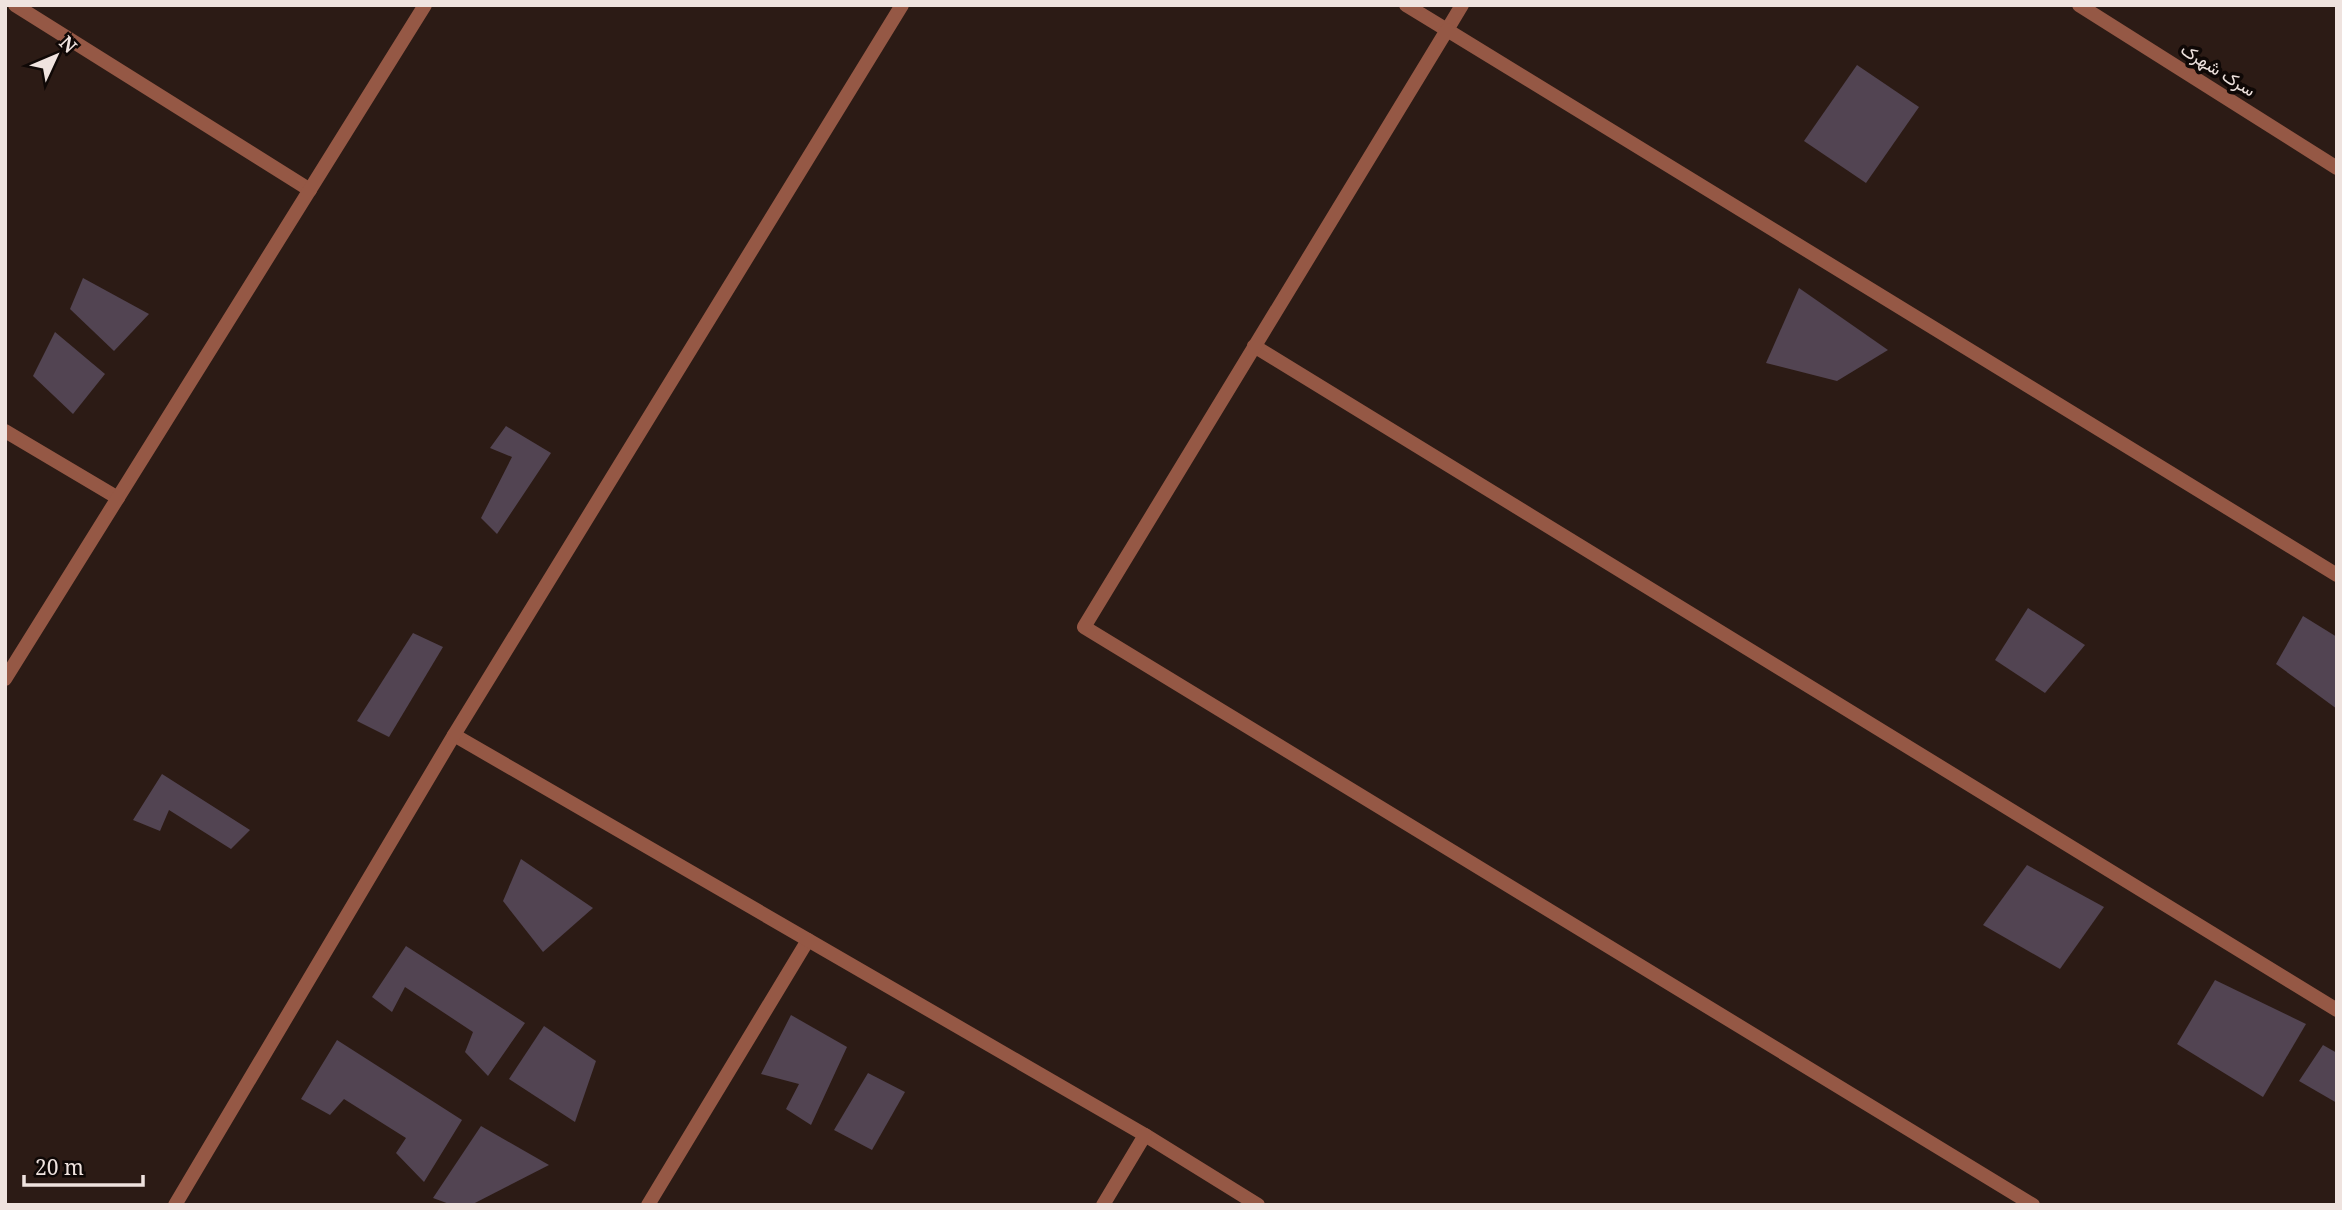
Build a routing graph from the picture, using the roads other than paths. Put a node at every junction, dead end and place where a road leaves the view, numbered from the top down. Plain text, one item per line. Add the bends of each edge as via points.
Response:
1 (15, 5) edge
2 (425, 5) edge
3 (902, 5) edge
4 (1406, 5) edge
5 (1462, 5) edge
6 (2079, 5) edge
7 (1447, 30) junction
8 (2337, 168) edge
9 (310, 190) junction
10 (1254, 346) junction
11 (5, 431) edge
12 (118, 498) junction
13 (2337, 575) edge
14 (5, 679) edge
15 (454, 734) junction
16 (808, 940) junction
17 (2337, 1010) edge
18 (1145, 1135) junction
19 (175, 1205) edge
20 (648, 1205) edge
21 (1103, 1205) edge
22 (1258, 1205) edge
23 (2033, 1205) edge

1 - 9 street
2 - 9 street
3 - 15 street
4 - 7 street
5 - 7 street
6 - 8 street, سرک شهرک
7 - 10 street
7 - 13 street
9 - 12 street
10 - 17 street
10 - 23 street via 1084,627
11 - 12 street
12 - 14 street
15 - 16 street
15 - 19 street
16 - 18 street
16 - 20 street
18 - 21 street
18 - 22 street

